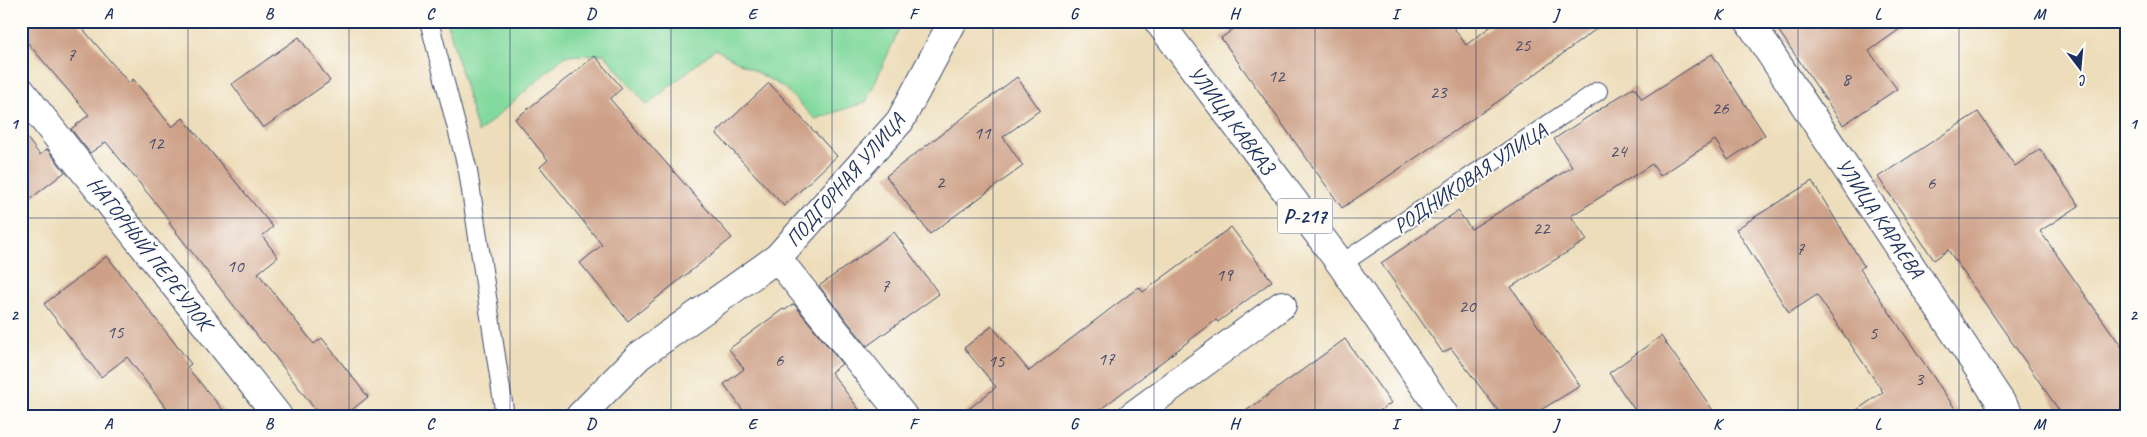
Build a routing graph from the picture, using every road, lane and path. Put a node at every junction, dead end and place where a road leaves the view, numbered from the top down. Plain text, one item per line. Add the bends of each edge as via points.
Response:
1 (429, 21) edge
2 (953, 21) edge
3 (1158, 21) edge
4 (1749, 21) edge
5 (21, 91) edge
6 (1598, 91) dead end
7 (777, 258) junction
8 (1341, 264) junction
9 (1282, 304) dead end
10 (278, 416) edge
11 (506, 416) edge
12 (580, 416) edge
13 (903, 416) edge
14 (1132, 416) edge
15 (1445, 416) edge
16 (2010, 416) edge

1 - 11 lane via 468,171
2 - 7 main road, ПОДГОРНАЯ УЛИЦА via 900,122
3 - 8 main road, УЛИЦА КАВКАЗ / Р-217
4 - 16 main road, УЛИЦА КАРАЕВА
5 - 10 main road, НАГОРНЫЙ ПЕРЕУЛОК
6 - 8 lane, РОДНИКОВАЯ УЛИЦА
7 - 12 main road, ПОДГОРНАЯ УЛИЦА via 639,356
7 - 13 main road
8 - 15 main road, УЛИЦА КАВКАЗ / Р-217
9 - 14 main road

